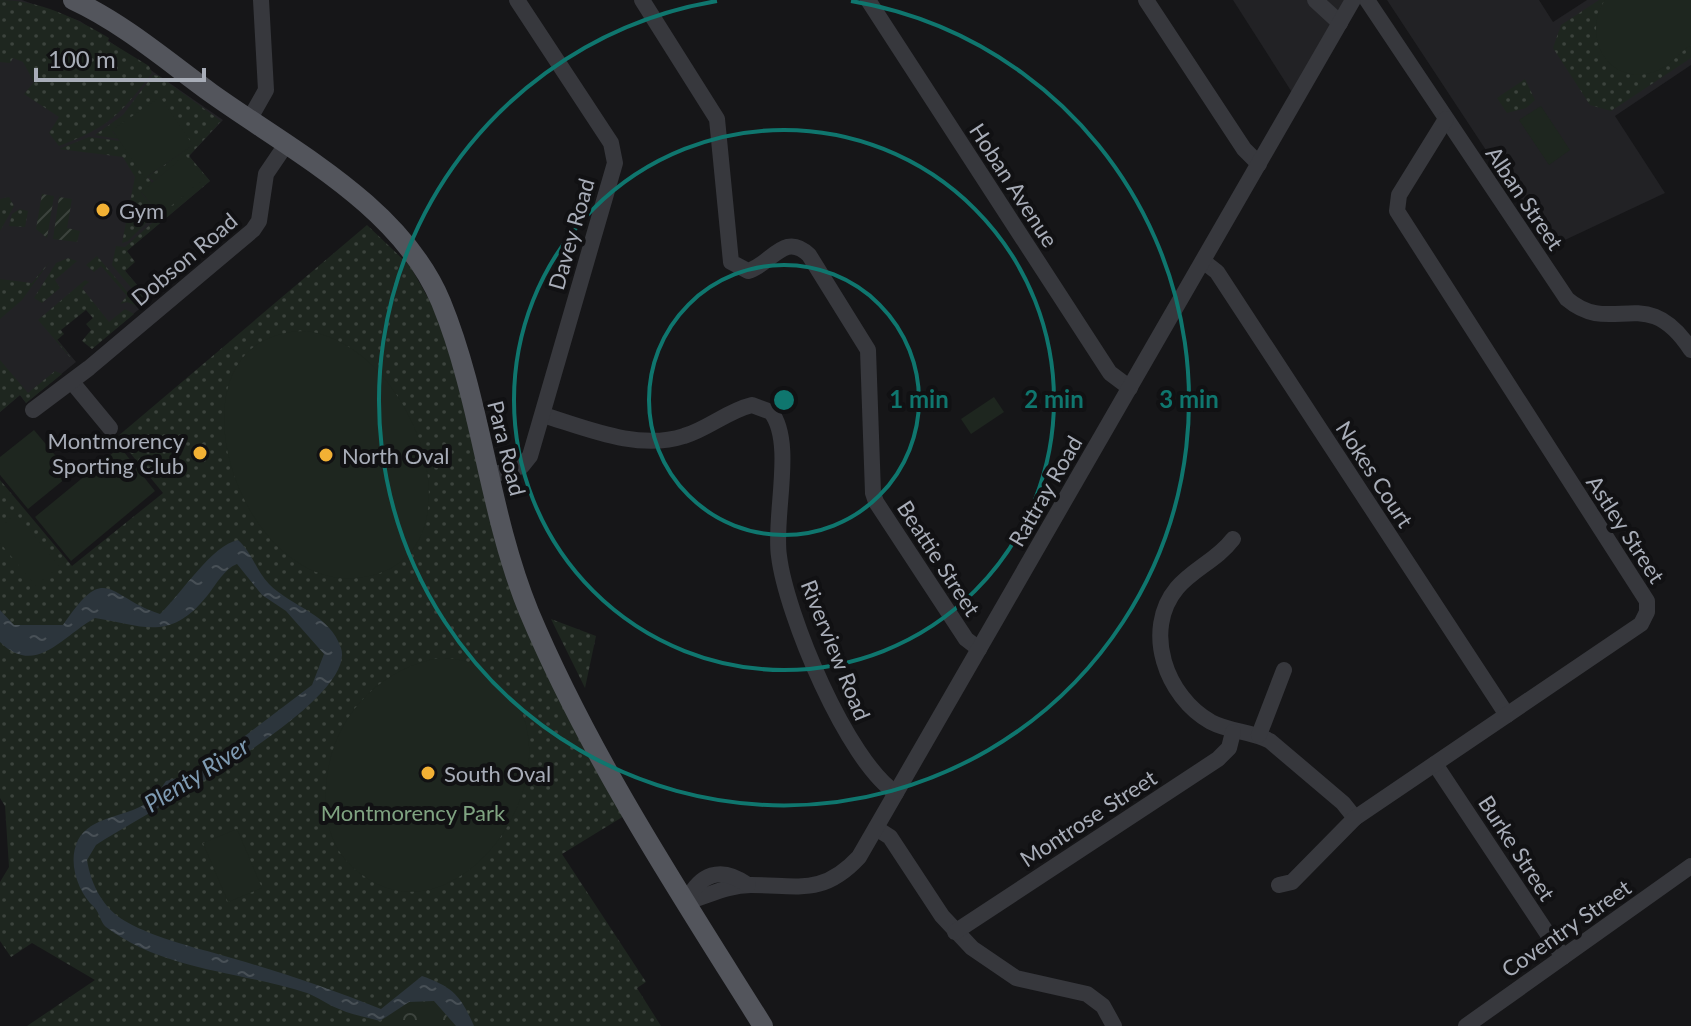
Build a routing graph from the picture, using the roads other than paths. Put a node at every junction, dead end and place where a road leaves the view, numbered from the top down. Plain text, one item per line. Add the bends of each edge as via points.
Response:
1 (73, 0) edge
2 (261, 0) edge
3 (517, 0) edge
4 (642, 0) edge
5 (868, 0) edge
6 (1146, 0) edge
7 (1315, 0) edge
8 (1353, 0) edge
9 (1367, 0) edge
10 (1340, 23) junction
11 (1446, 119) junction
12 (249, 120) junction
13 (285, 146) junction
14 (1259, 164) junction
15 (1203, 261) junction
16 (1689, 342) edge
17 (72, 382) junction
18 (1130, 388) junction
19 (33, 410) dead end
20 (543, 415) junction
21 (110, 428) dead end
22 (489, 476) junction
23 (1233, 539) dead end
24 (979, 649) junction
25 (1284, 670) dead end
26 (1507, 715) junction
27 (1233, 732) junction
28 (1259, 735) junction
29 (1435, 764) junction
30 (896, 793) junction
31 (1355, 818) junction
32 (876, 828) junction
33 (1691, 866) edge
34 (1279, 885) dead end
35 (686, 902) junction
36 (955, 932) junction
37 (1563, 957) junction
38 (763, 1026) edge
39 (1114, 1026) edge
40 (1467, 1026) edge

1 - 12 main road, Para Road
2 - 12 street via 266,90
3 - 20 street, Davey Road via 615,155
4 - 24 street, Beattie Street via 712,108 720,129 731,262 748,271 782,247 799,247 809,255 862,338 871,363 873,493 966,639
5 - 18 street, Hoban Avenue via 1110,373
6 - 14 street
7 - 10 street
8 - 10 street, Rattray Road
9 - 11 street, Alban Street
10 - 14 street, Rattray Road
11 - 16 street, Alban Street via 1567,299 1596,315 1650,313
11 - 26 street, Astley Street via 1399,195 1397,211 1648,606 1641,624
12 - 13 main road, Para Road
13 - 17 street, Dobson Road via 266,174 256,227
13 - 22 main road, Para Road via 387,224 425,271 446,314
14 - 15 street, Rattray Road
15 - 18 street, Rattray Road
15 - 26 street, Nokes Court via 1217,272
17 - 19 street, Dobson Road
17 - 21 street
18 - 24 street, Rattray Road
20 - 22 street, Davey Road via 526,463
20 - 30 street, Riverview Road via 642,440 683,436 752,405 771,412 779,428 781,457 779,557 806,645 852,746 883,785
22 - 35 main road, Para Road via 516,577 544,645
23 - 27 street via 1173,593 1160,621 1160,642 1167,672 1190,706
24 - 30 street, Rattray Road
25 - 28 street
26 - 29 street, Astley Street
27 - 28 street
27 - 36 street, Montrose Street via 1229,748 1218,759
28 - 31 street
29 - 31 street, Astley Street
29 - 37 street, Burke Street
30 - 32 street, Rattray Road
31 - 34 street, Astley Street via 1292,882
32 - 35 street, Rattray Road via 844,873 820,885 748,885 736,876 710,875 695,884
32 - 36 street via 890,837
33 - 37 street, Coventry Street
35 - 38 main road, Para Road
36 - 39 street via 1016,978 1087,994 1103,1006
37 - 40 street, Coventry Street

